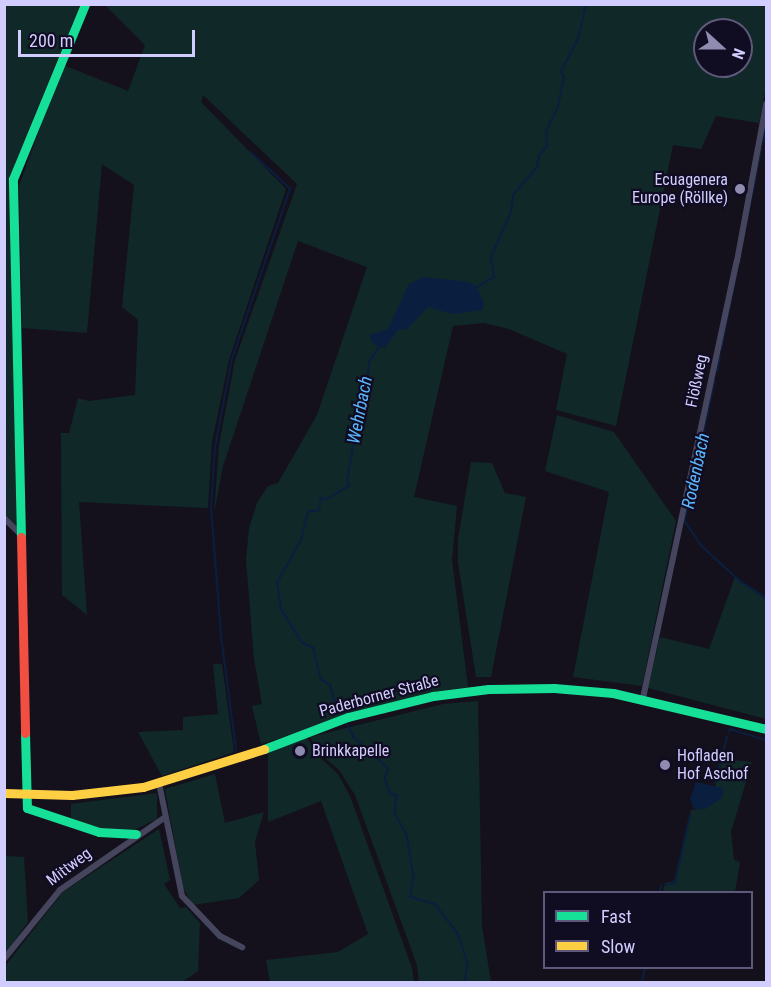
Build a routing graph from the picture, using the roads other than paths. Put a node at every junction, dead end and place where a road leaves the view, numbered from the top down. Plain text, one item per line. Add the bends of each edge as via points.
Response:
1 (85, 4) edge
2 (766, 104) edge
3 (4, 518) edge
4 (21, 535) junction
5 (643, 698) junction
6 (766, 729) edge
7 (159, 783) junction
8 (4, 793) edge
9 (27, 794) junction
10 (164, 818) junction
11 (136, 834) junction
12 (242, 947) dead end
13 (4, 959) edge

1 - 4 street via 13,179
2 - 5 street, Flößweg via 737,261
3 - 4 street
4 - 9 street
5 - 6 street, Paderborner Straße
5 - 7 street, Paderborner Straße via 562,688 489,689 433,696 337,720 226,763
7 - 9 street, Paderborner Straße via 88,794
7 - 10 street
8 - 9 street, Paderborner Straße
9 - 11 street, Mittweg via 27,808 92,831
10 - 11 street, Mittweg
10 - 12 street via 182,896 220,936
11 - 13 street, Mittweg via 56,895

